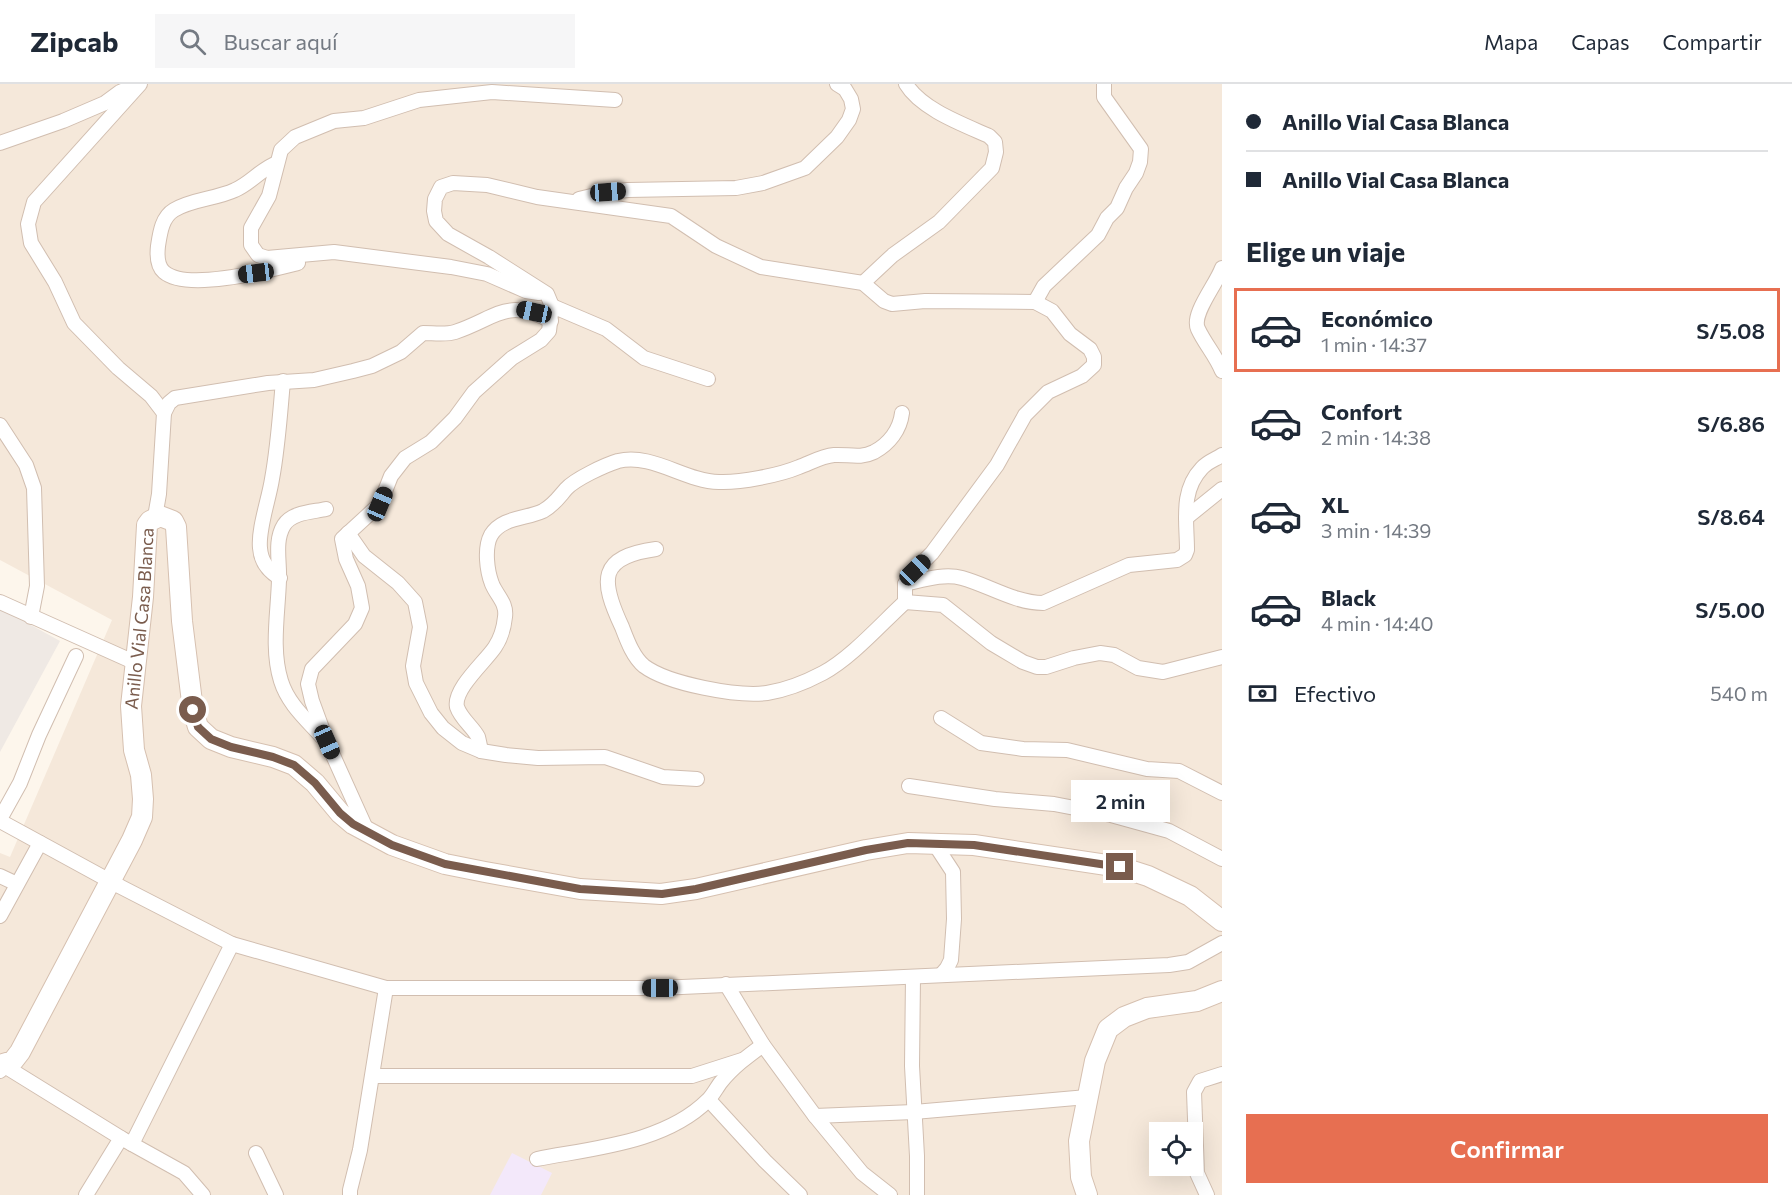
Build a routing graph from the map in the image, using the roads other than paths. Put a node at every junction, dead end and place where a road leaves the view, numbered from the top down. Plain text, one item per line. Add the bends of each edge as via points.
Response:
1 (139, 84) edge
2 (837, 84) edge
3 (906, 84) edge
4 (1104, 84) edge
5 (478, 88) edge
6 (493, 88) edge
7 (615, 100) dead end
8 (0, 143) edge
9 (277, 163) junction
10 (571, 200) junction
11 (312, 254) junction
12 (1222, 268) edge
13 (863, 283) junction
14 (549, 300) junction
15 (1035, 302) junction
16 (551, 321) junction
17 (1222, 371) edge
18 (708, 380) dead end
19 (283, 381) junction
20 (164, 413) junction
21 (902, 413) dead end
22 (0, 425) edge
23 (1222, 455) edge
24 (1222, 489) edge
25 (326, 509) dead end
26 (155, 517) junction
27 (1186, 518) junction
28 (348, 532) junction
29 (656, 549) dead end
30 (280, 578) junction
31 (905, 584) junction
32 (0, 602) edge
33 (905, 602) junction
34 (31, 616) junction
35 (76, 656) dead end
36 (1222, 657) edge
37 (136, 663) junction
38 (940, 718) dead end
39 (327, 742) junction
40 (481, 751) junction
41 (697, 779) dead end
42 (909, 786) dead end
43 (1222, 793) edge
44 (0, 820) edge
45 (368, 833) junction
46 (40, 843) junction
47 (934, 843) junction
48 (1222, 859) edge
49 (0, 876) edge
50 (110, 880) junction
51 (17, 884) junction
52 (0, 916) edge
53 (1222, 921) edge
54 (1222, 943) edge
55 (232, 944) junction
56 (940, 975) junction
57 (913, 977) junction
58 (726, 984) junction
59 (386, 988) junction
60 (1222, 991) edge
61 (763, 1045) junction
62 (742, 1060) junction
63 (1, 1067) edge
64 (1222, 1074) edge
65 (373, 1076) junction
66 (1088, 1097) junction
67 (709, 1100) junction
68 (914, 1112) junction
69 (815, 1116) junction
70 (127, 1141) junction
71 (256, 1153) dead end
72 (537, 1159) dead end
73 (86, 1195) edge
74 (203, 1195) edge
75 (276, 1195) edge
76 (350, 1195) edge
77 (800, 1195) edge
78 (890, 1195) edge
79 (917, 1195) edge
80 (1087, 1195) edge
81 (1207, 1195) edge

1 - 8 street via 63,121
1 - 20 street via 34,202 28,224 32,243 56,282 74,323
2 - 10 street via 852,99 849,120 805,168 736,189 628,190
3 - 13 street via 914,97 989,136 995,142 995,161 939,222 893,255
4 - 15 street via 1104,97 1141,149 1140,162 1117,208 1098,234 1044,286
5 - 6 street
5 - 9 street via 419,100 364,118 334,121 295,137 281,150
6 - 7 street
9 - 11 street via 269,196 251,228 250,245 258,255 267,258
9 - 11 street via 237,190 174,210 161,231 158,263 178,280 202,280 256,273 299,262
10 - 13 street via 671,216 716,246 761,267
10 - 14 street via 453,183 441,187 435,199 436,221 448,234 489,256
11 - 14 street via 334,252 451,267 487,274
12 - 17 street via 1197,314 1196,325
13 - 15 street via 892,304
14 - 16 street
14 - 18 street via 606,329 644,358
15 - 31 street via 1052,311 1070,334 1090,349 1094,365 1082,376 1048,392 1025,415 997,465
16 - 19 street via 534,312 512,309 453,333 423,333 401,352 372,366 314,380
16 - 28 street via 549,331 541,339 512,358 474,392 431,442 405,458 380,504
19 - 20 street via 175,398
19 - 30 street via 274,469 260,533 262,558 267,569
20 - 26 street
21 - 40 street via 892,437 866,455 833,455 784,472 719,482 646,461 619,461 574,482 546,510 503,524 492,533 487,559 492,584 506,608 503,628 494,649 457,701 461,715 478,737
22 - 34 street via 26,465 34,489 37,586
23 - 27 street via 1201,468 1186,495
24 - 27 street
25 - 30 street via 289,519 283,526 278,541
26 - 37 main road, Anillo Vial Casa Blanca via 145,534
26 - 45 main road, Anillo Vial Casa Blanca via 167,518 176,527 182,621 198,727 211,739 231,747 294,765 340,813
27 - 31 street via 1187,550 1177,560 1129,565 1043,603 960,577 936,577
28 - 39 street via 342,539 343,549 362,608 355,624 312,669 308,684
28 - 40 street via 364,556 415,602 420,627 413,666 431,713 462,743
29 - 33 street via 632,553 612,564 608,581 614,610 643,665 657,674 710,689 764,693 809,680 854,650
30 - 39 street via 276,643 281,681 290,702
31 - 33 street
32 - 34 street
33 - 36 street via 943,605 992,643 1037,667 1100,653 1114,655 1138,668 1163,672
34 - 37 street
35 - 44 street
37 - 50 main road, Anillo Vial Casa Blanca via 131,706 134,750 141,775 142,817
38 - 43 street via 981,743 1067,750 1147,769 1179,771
39 - 45 street
40 - 41 street via 538,758 605,757 663,777
42 - 48 street via 1111,815 1169,831
44 - 46 street
45 - 47 main road, Anillo Vial Casa Blanca via 445,864 580,889 662,894 866,850
46 - 50 street
46 - 51 street
47 - 53 main road, Anillo Vial Casa Blanca via 974,845 1120,867 1190,896
47 - 56 street via 953,872 951,960
49 - 51 street
50 - 55 street
50 - 63 main road, Anillo Vial Casa Blanca via 20,1052
51 - 52 street
54 - 56 street via 1179,964
55 - 59 street
55 - 70 street
56 - 57 street
57 - 58 street
57 - 68 street
58 - 59 street via 660,988
58 - 61 street
59 - 65 street
60 - 66 main road via 1197,1001 1147,1008 1108,1029 1095,1061
61 - 62 street
61 - 69 street
62 - 65 street via 692,1076
62 - 67 street
63 - 70 street
64 - 81 street via 1200,1081 1194,1092 1197,1173
65 - 76 street
66 - 68 street
66 - 80 main road via 1080,1141 1081,1177
67 - 72 street via 681,1120 640,1139
67 - 77 street
68 - 69 street
68 - 79 street
69 - 78 street via 862,1173
70 - 73 street
70 - 74 street via 184,1173
71 - 75 street

